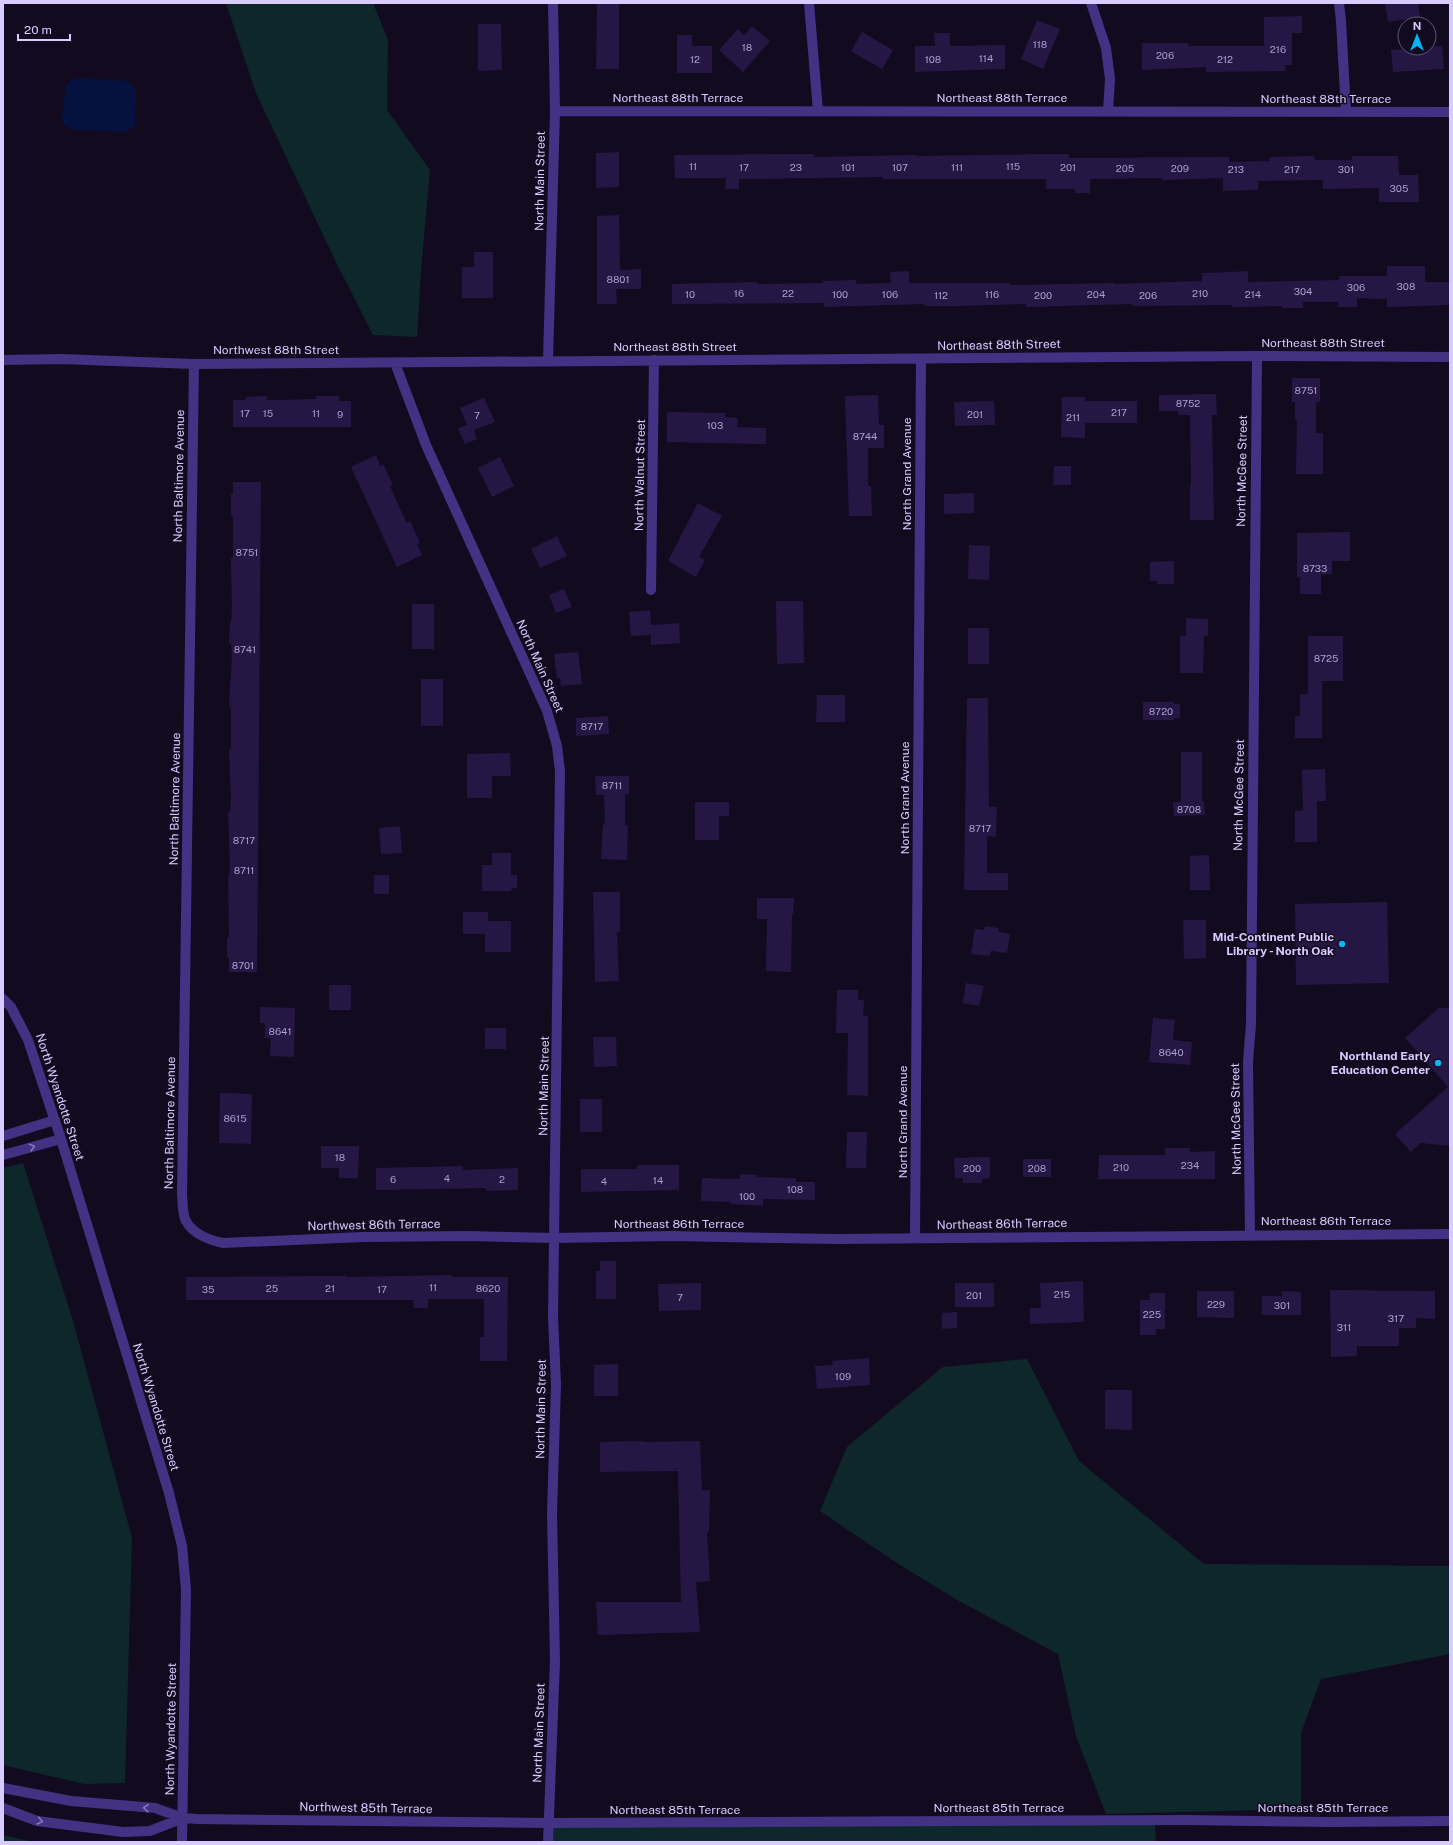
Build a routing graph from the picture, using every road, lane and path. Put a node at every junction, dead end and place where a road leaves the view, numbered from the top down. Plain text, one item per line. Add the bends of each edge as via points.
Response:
1 (553, 3) edge
2 (809, 3) edge
3 (1092, 3) edge
4 (1339, 3) edge
5 (555, 111) junction
6 (818, 111) junction
7 (1108, 112) junction
8 (1346, 112) junction
9 (1450, 112) edge
10 (1257, 356) junction
11 (1450, 357) edge
12 (921, 359) junction
13 (3, 360) edge
14 (548, 360) junction
15 (654, 360) junction
16 (395, 363) junction
17 (194, 364) junction
18 (651, 590) dead end
19 (3, 999) edge
20 (55, 1120) junction
21 (3, 1136) edge
22 (61, 1139) junction
23 (3, 1155) edge
24 (196, 1232) joint
25 (1250, 1234) junction
26 (1450, 1234) edge
27 (555, 1238) junction
28 (915, 1238) junction
29 (3, 1788) edge
30 (3, 1808) edge
31 (183, 1818) junction
32 (1450, 1821) edge
33 (549, 1823) junction
34 (182, 1842) edge
35 (548, 1842) edge

1 - 5 street, North Main Street
2 - 6 street
3 - 7 street via 1106,48 1110,79
4 - 8 street
5 - 6 street, Northeast 88th Terrace
5 - 14 street, North Main Street
6 - 7 street, Northeast 88th Terrace
7 - 8 street, Northeast 88th Terrace
8 - 9 street, Northeast 88th Terrace
10 - 11 street, Northeast 88th Street
10 - 12 street, Northeast 88th Street
10 - 25 street, North McGee Street via 1251,1024 1248,1062
12 - 15 street, Northeast 88th Street
12 - 28 street, North Grand Avenue
13 - 17 street, Northwest 88th Street via 61,359
14 - 15 street, Northeast 88th Street
14 - 16 street, Northwest 88th Street
15 - 18 street, North Walnut Street
16 - 17 street, Northwest 88th Street
16 - 27 street, North Main Street via 426,445 548,711 557,746 560,772
17 - 24 street, North Baltimore Avenue via 182,1195 186,1220
19 - 20 street, North Wyandotte Street via 11,1007 28,1040
20 - 21 street
20 - 22 street, North Wyandotte Street
23 -> 22 street
22 - 31 street, North Wyandotte Street via 169,1493 182,1546 186,1589
24 - 27 street, Northwest 86th Terrace via 209,1240 223,1243 393,1237
25 - 26 street, Northeast 86th Terrace
25 - 28 street, Northeast 86th Terrace
27 - 28 street, Northeast 86th Terrace
27 - 33 street, North Main Street via 553,1317 556,1386 552,1513 555,1661
31 -> 29 street via 155,1808 71,1801
30 -> 31 street via 38,1821 123,1832 150,1831
31 - 33 street, Northwest 85th Terrace
31 - 34 street, North Wyandotte Street
32 - 33 street, Northeast 85th Terrace
33 - 35 street, North Main Street

